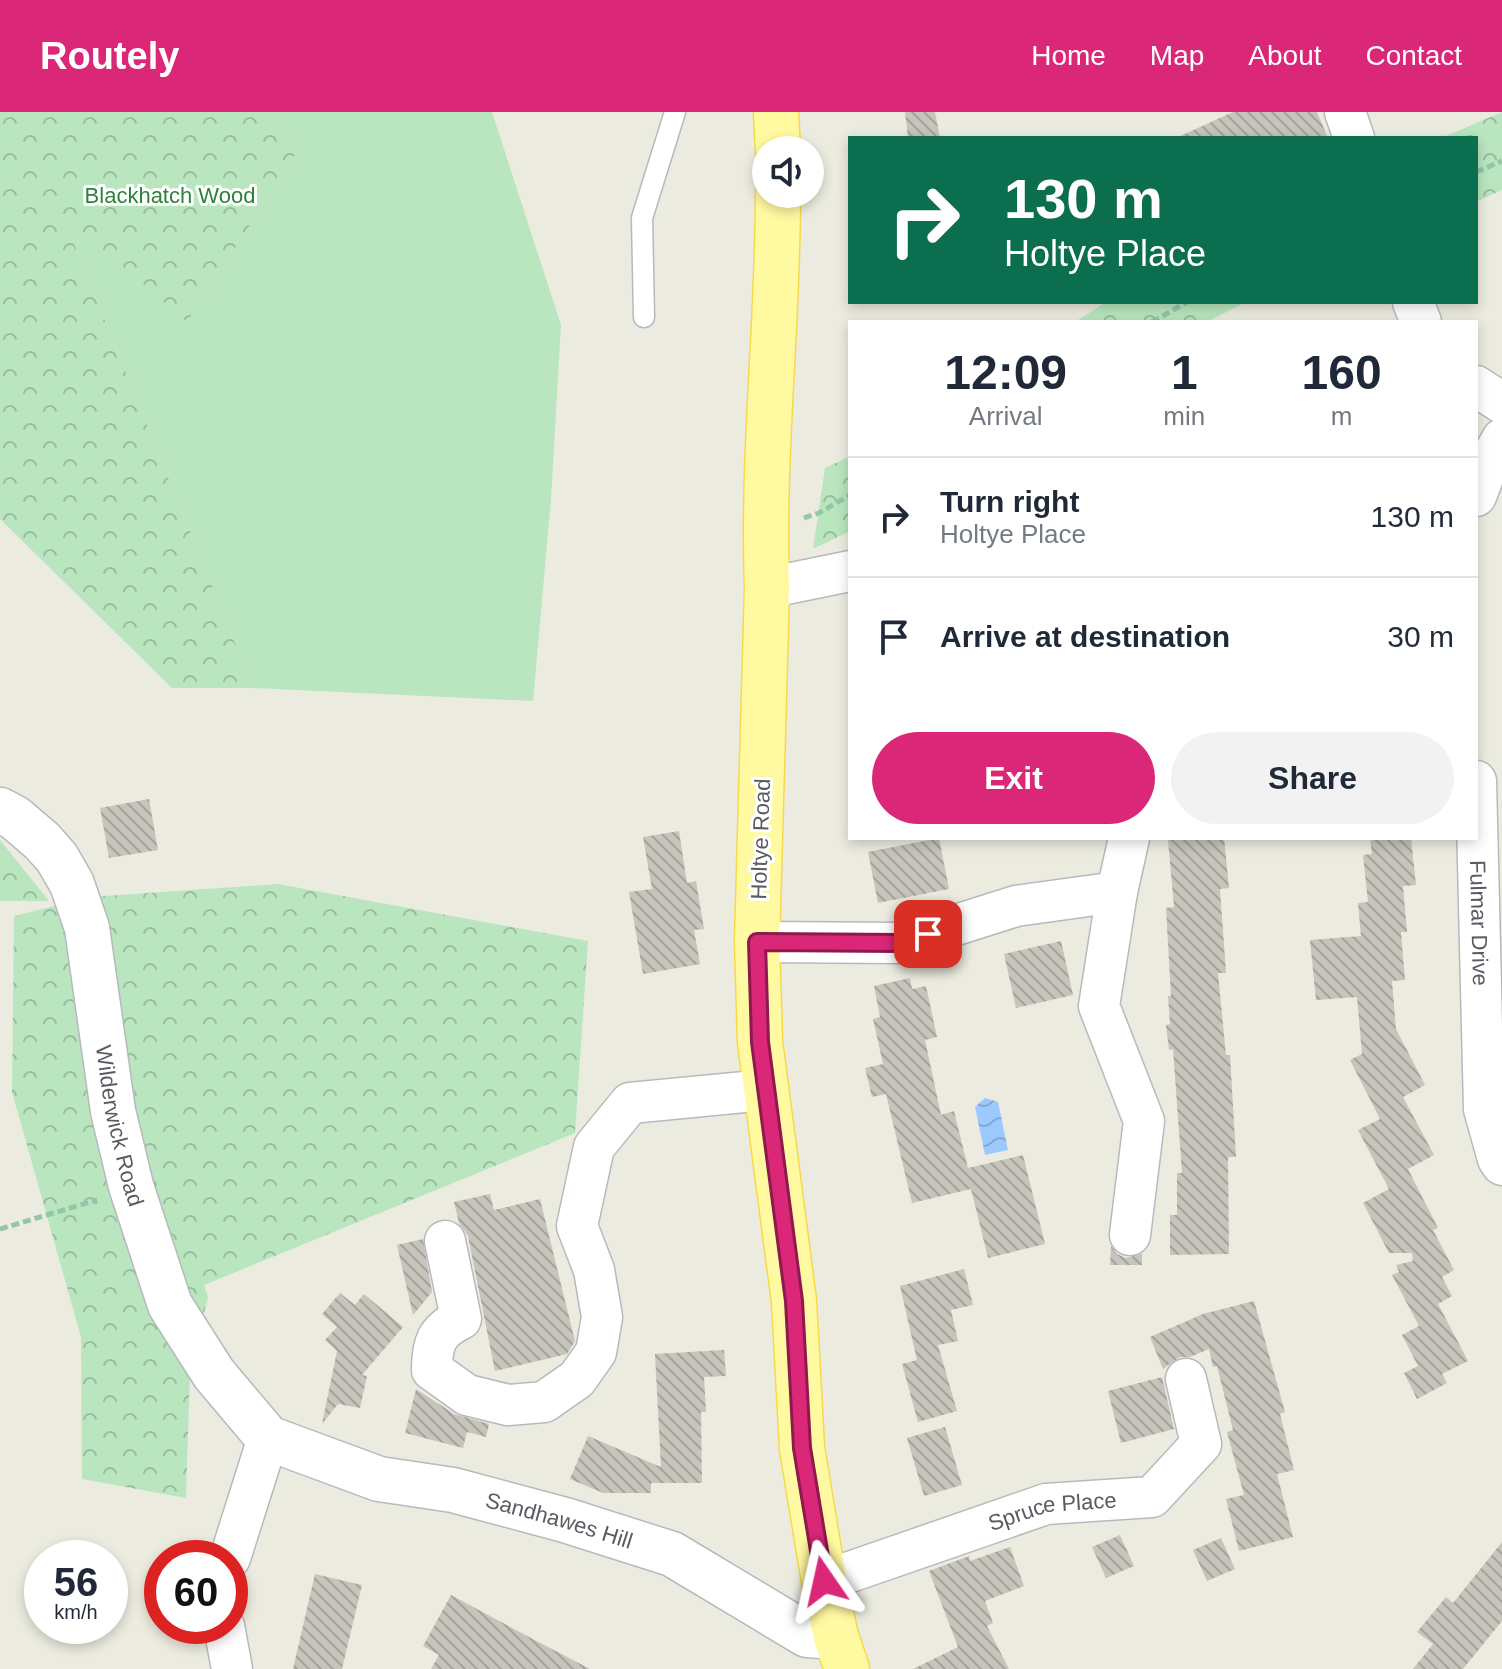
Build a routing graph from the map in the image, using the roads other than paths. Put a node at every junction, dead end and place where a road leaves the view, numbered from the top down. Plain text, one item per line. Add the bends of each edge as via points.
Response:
1 (675, 112) edge
2 (776, 112) edge
3 (1345, 112) edge
4 (777, 136) edge
5 (1353, 136) edge
6 (778, 208) edge
7 (644, 317) dead end
8 (1478, 387) edge
9 (1502, 403) edge
10 (1502, 439) edge
11 (1478, 491) edge
12 (848, 571) edge
13 (767, 588) junction
14 (1478, 787) edge
15 (0, 810) edge
16 (1490, 820) edge
17 (1129, 840) edge
18 (1117, 892) junction
19 (757, 942) junction
20 (766, 1090) junction
21 (1502, 1165) edge
22 (1130, 1235) dead end
23 (445, 1241) dead end
24 (1186, 1379) dead end
25 (268, 1438) junction
26 (236, 1540) edge
27 (824, 1581) junction
28 (227, 1644) edge
29 (842, 1653) edge
30 (232, 1669) edge

1 - 7 lane via 642,218
2 - 4 main road
3 - 5 street
6 - 13 main road, Holtye Road via 768,402
8 - 9 street
10 - 11 street
12 - 13 street
13 - 19 main road, Holtye Road
14 - 16 street, Fulmar Drive
15 - 25 street, Wilderwick Road via 42,841 72,884 87,928 113,1111 170,1305 214,1374
16 - 21 street, Fulmar Drive via 1484,1109
17 - 18 street
18 - 19 street via 1016,906 899,943
18 - 22 street via 1099,1006 1144,1121
19 - 20 main road, Holtye Road
20 - 23 street via 630,1103 594,1147 577,1226 594,1270 602,1317 596,1352 577,1379 544,1402 508,1405 467,1395 432,1370 432,1348 445,1326 461,1319
20 - 27 main road, Holtye Road via 794,1301 802,1448
24 - 27 street, Spruce Place via 1201,1444 1152,1497 1046,1504
25 - 26 street
25 - 29 street, Sandhawes Hill via 379,1479 453,1490 672,1554
27 - 29 main road, Holtye Road
28 - 30 street

